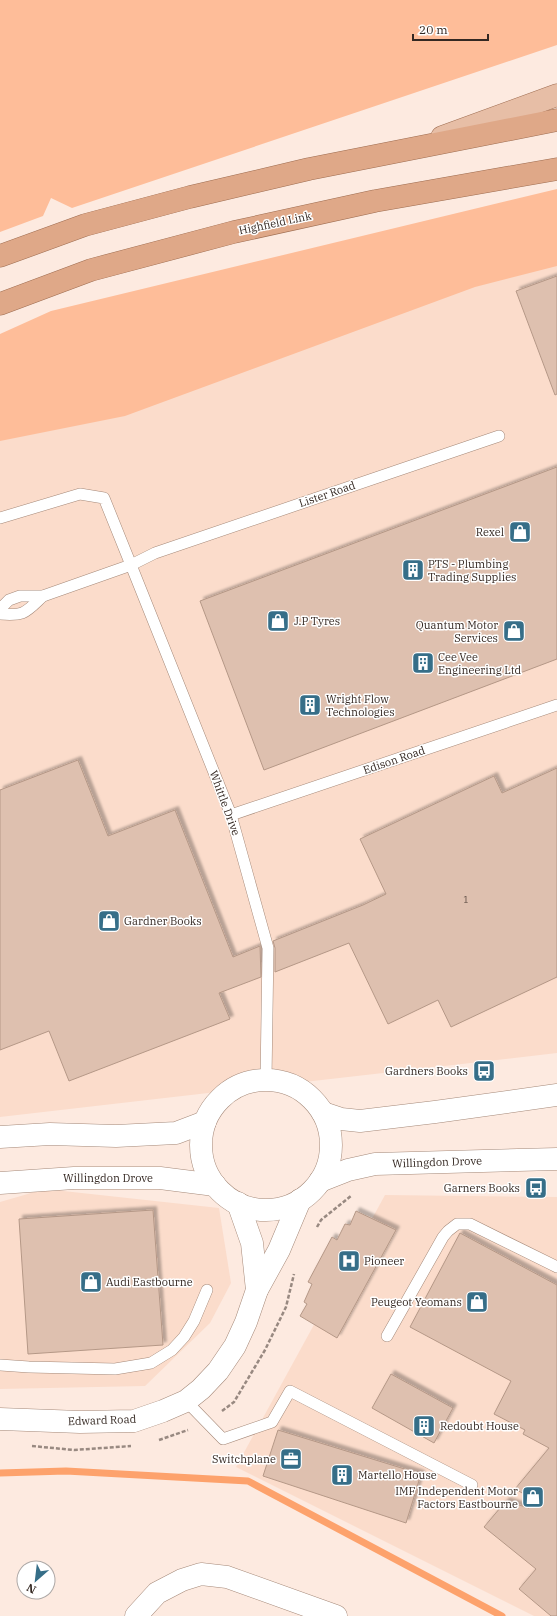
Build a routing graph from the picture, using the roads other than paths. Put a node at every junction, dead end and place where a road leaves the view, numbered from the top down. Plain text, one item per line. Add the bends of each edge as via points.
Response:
1 (557, 95) edge
2 (557, 120) edge
3 (411, 149) junction
4 (557, 169) edge
5 (0, 256) edge
6 (0, 304) edge
7 (499, 436) dead end
8 (0, 518) edge
9 (131, 565) junction
10 (43, 596) junction
11 (0, 608) edge
12 (0, 614) edge
13 (557, 705) edge
14 (231, 816) junction
15 (266, 1080) junction
16 (557, 1095) edge
17 (323, 1113) junction
18 (205, 1122) junction
19 (0, 1137) edge
20 (557, 1159) edge
21 (320, 1181) junction
22 (0, 1183) edge
23 (215, 1185) junction
24 (300, 1200) junction
25 (238, 1203) junction
26 (557, 1267) edge
27 (207, 1290) dead end
28 (256, 1290) junction
29 (387, 1336) dead end
30 (0, 1364) edge
31 (186, 1401) junction
32 (0, 1419) edge
33 (472, 1485) dead end
34 (136, 1616) edge
35 (336, 1616) edge

1 - 3 main road
2 - 3 highway
3 - 5 highway via 190,197 85,225
4 - 6 highway, Highfield Link via 376,202 234,232 91,270
7 - 9 lane, Lister Road via 155,552
8 - 9 lane, Whittle Drive via 80,494 104,498
9 - 10 lane
9 - 14 lane, Whittle Drive
10 - 11 lane via 20,596 9,600
10 - 12 lane via 27,611 16,615
13 - 14 lane, Edison Road
14 - 15 lane, Whittle Drive via 268,948
15 - 17 street via 283,1082 299,1089 313,1100
15 - 18 street via 246,1083 229,1091 215,1105
16 - 17 street via 360,1121 341,1120
17 - 21 street via 330,1130 331,1148 328,1165
18 - 19 street via 176,1133
18 - 23 street via 202,1154 206,1170
20 - 21 street, Willingdon Drove via 375,1164 348,1170
21 - 24 street
22 - 23 street, Willingdon Drove via 74,1178 160,1178
23 - 25 street
24 - 25 street via 280,1208 258,1209
24 - 28 street, Edward Road via 278,1250
25 - 28 street, Edward Road via 252,1243
26 - 29 lane via 477,1227 466,1223 457,1224 443,1237
27 - 30 lane via 184,1337 172,1350 151,1363 115,1369
28 - 31 street, Edward Road via 235,1346 218,1371
31 - 32 street, Edward Road via 134,1421
31 - 33 lane via 223,1439 272,1422 290,1391
34 - 35 street via 157,1593 182,1580 201,1574 227,1577

